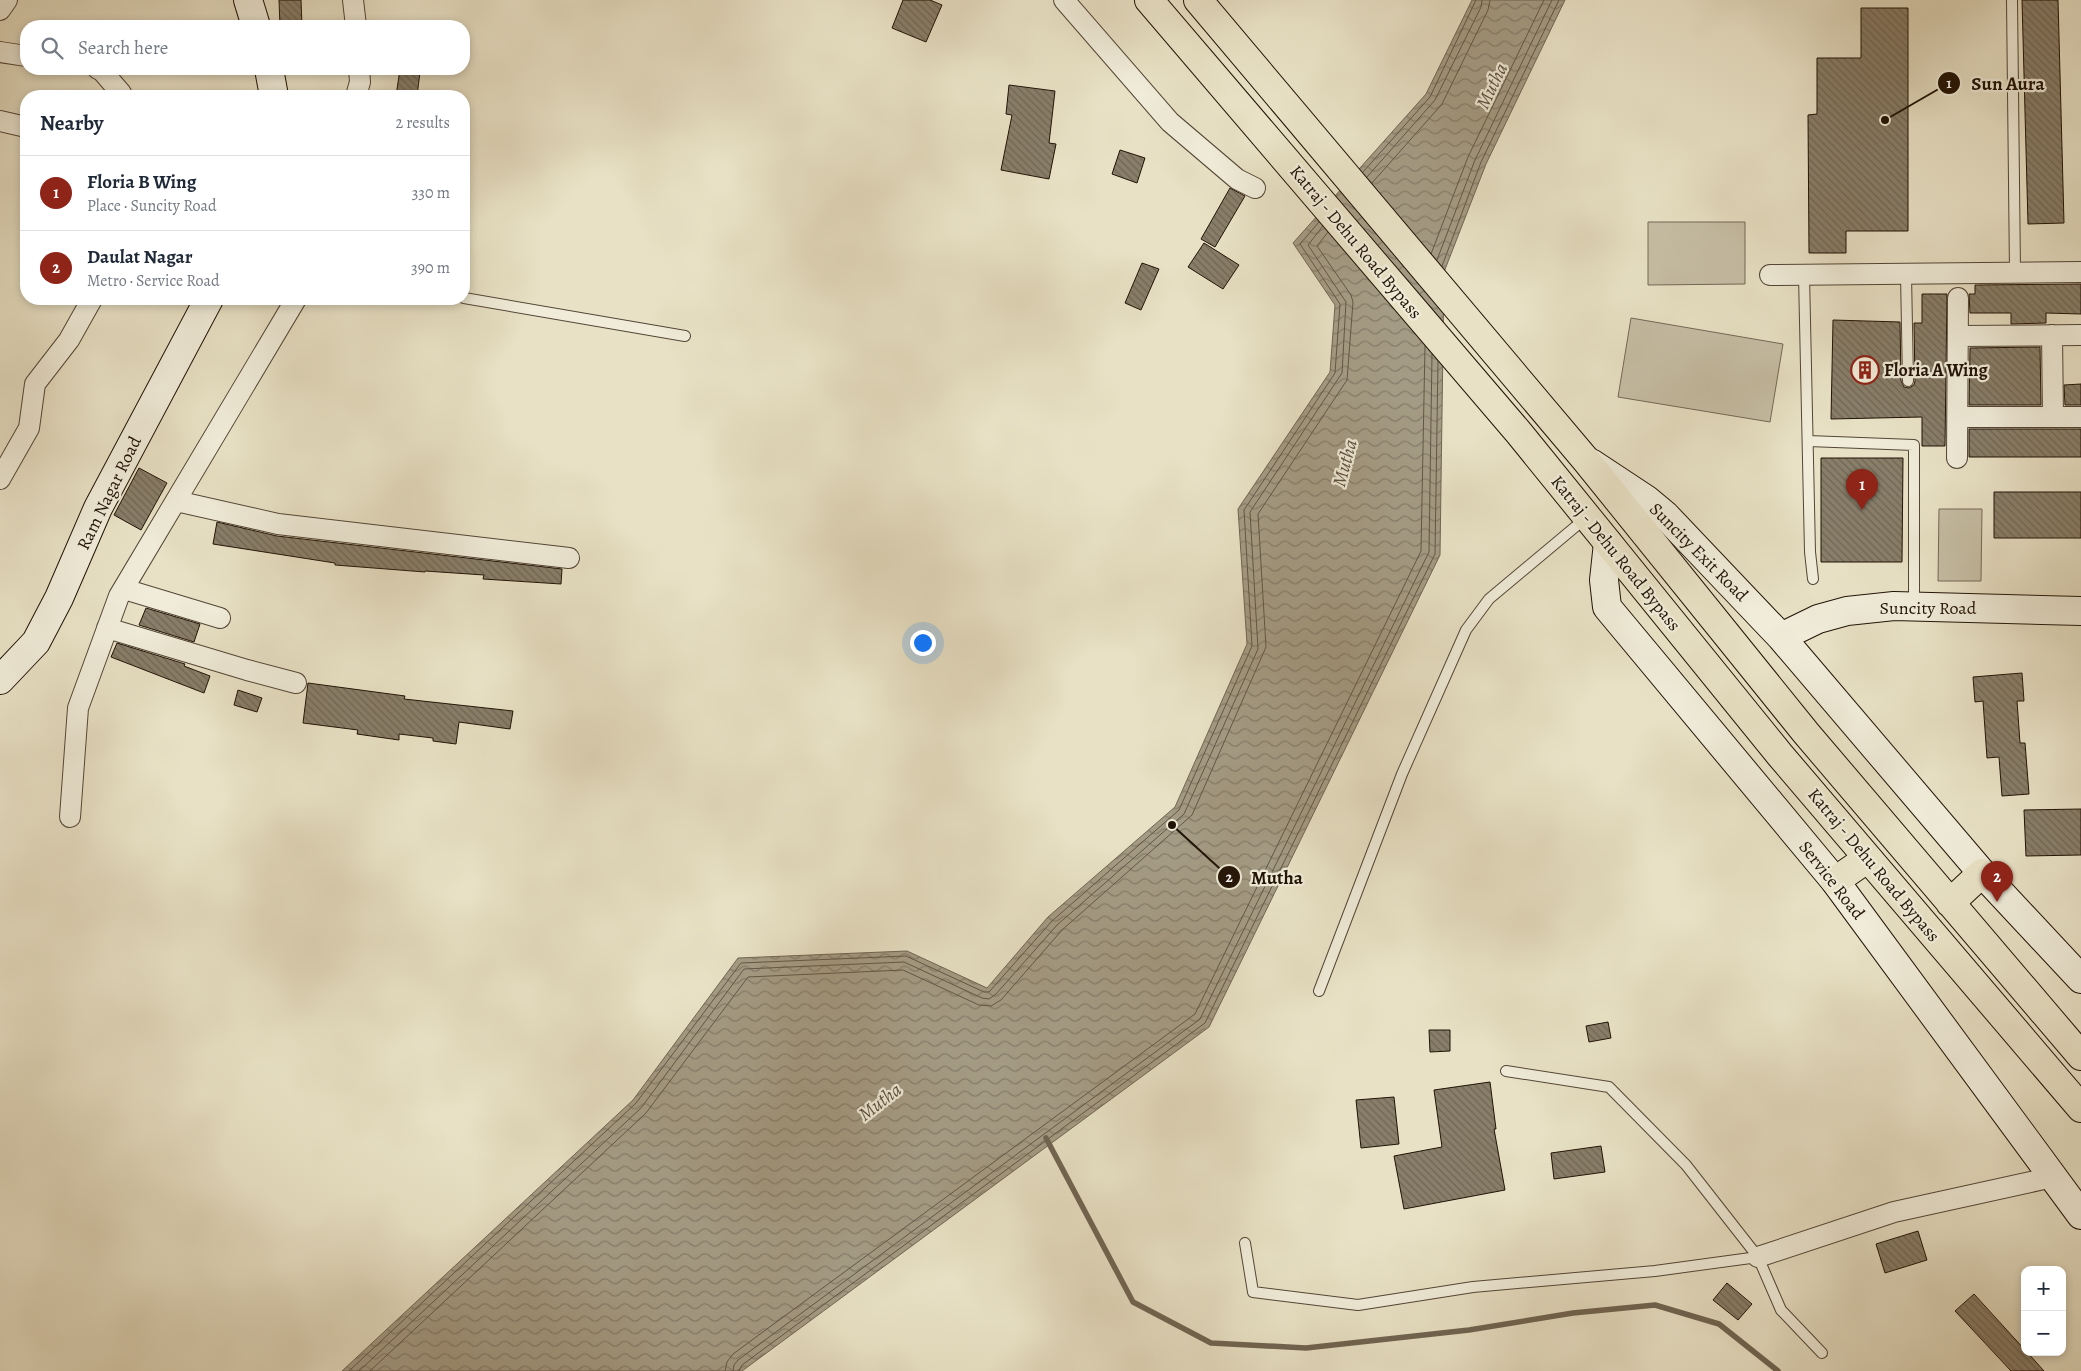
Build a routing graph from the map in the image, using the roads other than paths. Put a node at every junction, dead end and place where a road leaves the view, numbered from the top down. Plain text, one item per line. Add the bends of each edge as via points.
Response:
1 (7, 0) edge
2 (248, 0) edge
3 (353, 0) edge
4 (1064, 0) edge
5 (1149, 0) edge
6 (1198, 0) edge
7 (2012, 0) edge
8 (0, 10) edge
9 (254, 20) edge
10 (355, 20) edge
11 (0, 52) edge
12 (20, 55) edge
13 (104, 75) edge
14 (270, 75) edge
15 (359, 75) edge
16 (118, 90) edge
17 (273, 90) edge
18 (358, 90) edge
19 (0, 121) edge
20 (20, 126) edge
21 (1255, 188) dead end
22 (2015, 272) junction
23 (2081, 272) edge
24 (1906, 274) junction
25 (1770, 275) dead end
26 (1804, 275) junction
27 (1958, 298) dead end
28 (470, 299) edge
29 (89, 305) edge
30 (206, 305) edge
31 (292, 305) edge
32 (2052, 335) junction
33 (2081, 335) edge
34 (685, 336) dead end
35 (1958, 336) junction
36 (1908, 381) dead end
37 (2054, 416) junction
38 (1958, 417) junction
39 (2081, 417) edge
40 (1808, 441) junction
41 (1957, 458) dead end
42 (1585, 459) junction
43 (0, 479) edge
44 (176, 502) junction
45 (1587, 517) junction
46 (1608, 543) junction
47 (569, 558) dead end
48 (1813, 580) dead end
49 (124, 589) junction
50 (1914, 606) junction
51 (2081, 611) edge
52 (220, 618) dead end
53 (107, 628) junction
54 (1781, 637) junction
55 (0, 680) edge
56 (296, 682) dead end
57 (70, 817) dead end
58 (1868, 858) junction
59 (1982, 873) junction
60 (1835, 881) junction
61 (1950, 903) junction
62 (2081, 979) edge
63 (1319, 991) dead end
64 (2081, 1056) edge
65 (1506, 1071) dead end
66 (2081, 1108) edge
67 (2054, 1177) junction
68 (2081, 1215) edge
69 (1245, 1243) dead end
70 (1758, 1257) junction
71 (1822, 1353) dead end

1 - 8 street
2 - 9 street
3 - 10 street
4 - 21 street via 1170,122 1237,179
5 - 45 highway, Katraj - Dehu Road Bypass
6 - 42 highway, Katraj - Dehu Road Bypass
7 - 22 lane
11 - 12 street
13 - 16 street
14 - 17 street
15 - 18 street
19 - 20 street
22 - 23 street
22 - 24 street
24 - 26 street
24 - 36 lane
25 - 26 street
26 - 40 lane
27 - 35 street
28 - 34 lane
29 - 43 street via 69,340 35,384 28,428
30 - 55 street, Ram Nagar Road via 98,508 36,642
31 - 44 street
32 - 33 street
32 - 35 street
32 - 37 street
35 - 38 street
37 - 38 street
37 - 39 street
38 - 41 street
40 - 48 lane
40 - 50 lane via 1914,445
42 - 54 street, Suncity Exit Road via 1648,500 1665,515
42 - 61 highway, Katraj - Dehu Road Bypass via 1806,733
44 - 47 street via 278,524
44 - 49 street
45 - 46 highway, Katraj - Dehu Road Bypass
45 - 63 lane via 1489,599 1466,630 1402,774
46 - 58 highway, Katraj - Dehu Road Bypass
46 - 60 street, Service Road via 1604,580 1607,607
49 - 52 street
49 - 53 street
50 - 51 street, Suncity Road
50 - 54 street, Suncity Road via 1847,610 1818,619
53 - 56 street
53 - 57 street via 78,708
54 - 59 street
58 - 60 highway
58 - 66 highway, Katraj - Dehu Road Bypass
59 - 61 highway
59 - 62 street
60 - 67 street, Service Road
61 - 64 highway, Katraj - Dehu Road Bypass
65 - 70 lane via 1609,1087 1686,1165
67 - 68 street, Service Road
67 - 70 street via 1894,1212
69 - 70 lane via 1253,1292 1358,1305 1473,1287 1655,1271
70 - 71 lane via 1781,1310

